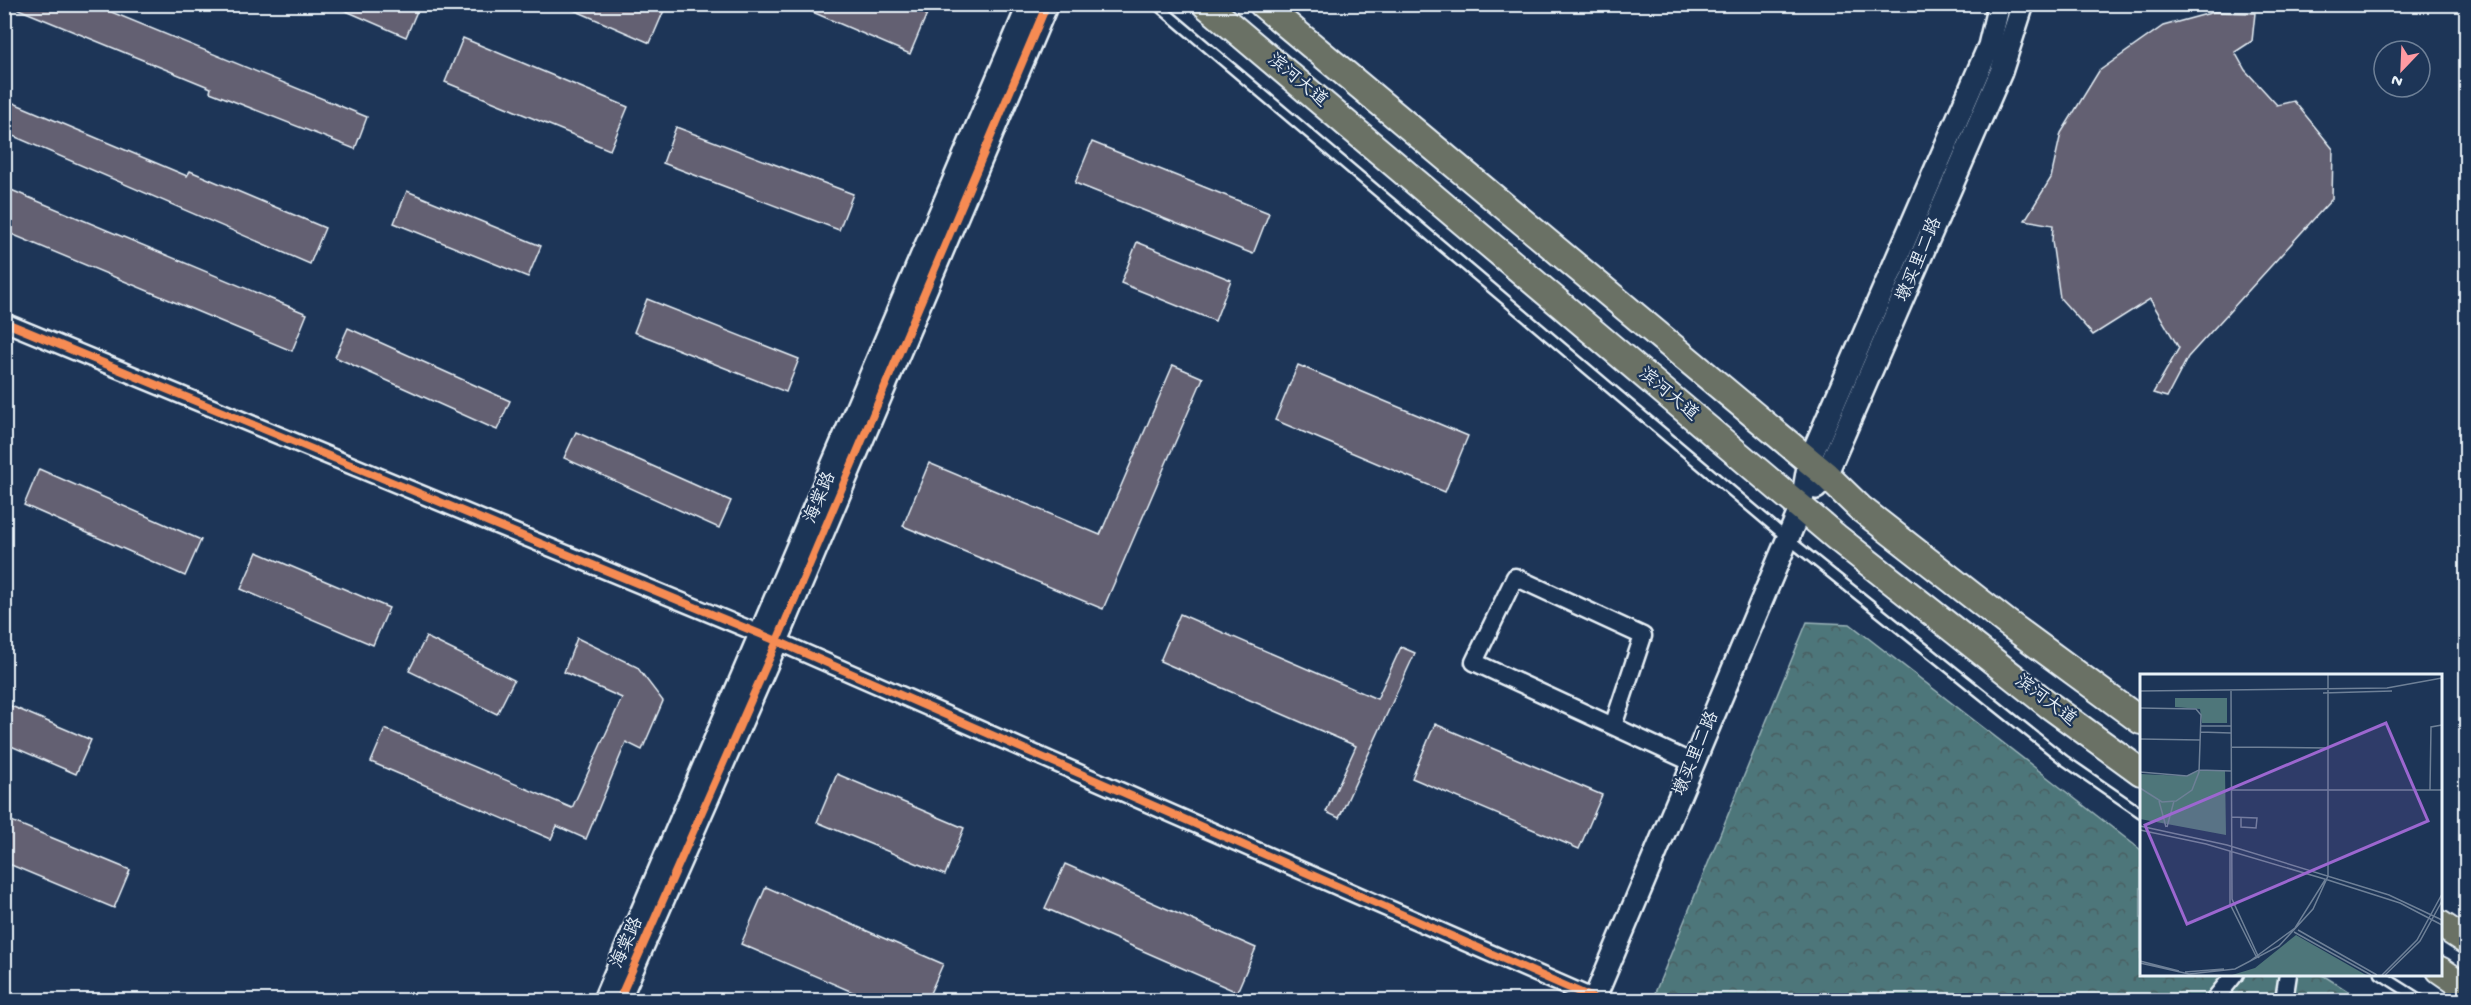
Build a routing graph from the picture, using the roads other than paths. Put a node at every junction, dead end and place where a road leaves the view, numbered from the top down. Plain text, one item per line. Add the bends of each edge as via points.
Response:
1 (1029, 4) edge
2 (1047, 4) edge
3 (1156, 4) edge
4 (1205, 4) edge
5 (1262, 4) edge
6 (1999, 4) edge
7 (2024, 4) edge
8 (4, 322) edge
9 (1817, 468) junction
10 (1801, 507) junction
11 (1787, 538) junction
12 (769, 637) junction
13 (2140, 720) edge
14 (1613, 726) junction
15 (1693, 764) junction
16 (2140, 771) edge
17 (2140, 812) edge
18 (2441, 925) edge
19 (2466, 941) edge
20 (2441, 971) edge
21 (2234, 975) edge
22 (2288, 975) edge
23 (2382, 975) edge
24 (2466, 988) edge
25 (604, 1000) edge
26 (619, 1000) edge
27 (1595, 1000) edge
28 (2214, 1000) edge
29 (2284, 1000) edge
30 (2421, 1000) edge

1 - 12 street, 海棠路
2 - 12 street, 海棠路
3 - 11 lane
4 - 10 main road, 滨河大道
5 - 9 main road, 滨河大道
6 - 9 street, 墩买里二路 via 1989,46
7 - 9 street, 墩买里二路 via 2001,72
8 - 12 street
9 - 10 street, 墩买里二路
9 - 13 main road, 滨河大道 via 1860,508
10 - 11 street, 墩买里二路
10 - 16 main road, 滨河大道 via 2039,698
11 - 15 street, 墩买里二路
11 - 17 lane via 2064,760
12 - 25 street, 海棠路
12 - 26 street, 海棠路
12 - 27 street
14 - 14 street via 1474,662 1515,577 1643,636
14 - 15 street
15 - 27 street, 墩买里二路
18 - 19 main road
20 - 24 main road
21 - 28 street
22 - 29 street
23 - 30 lane

